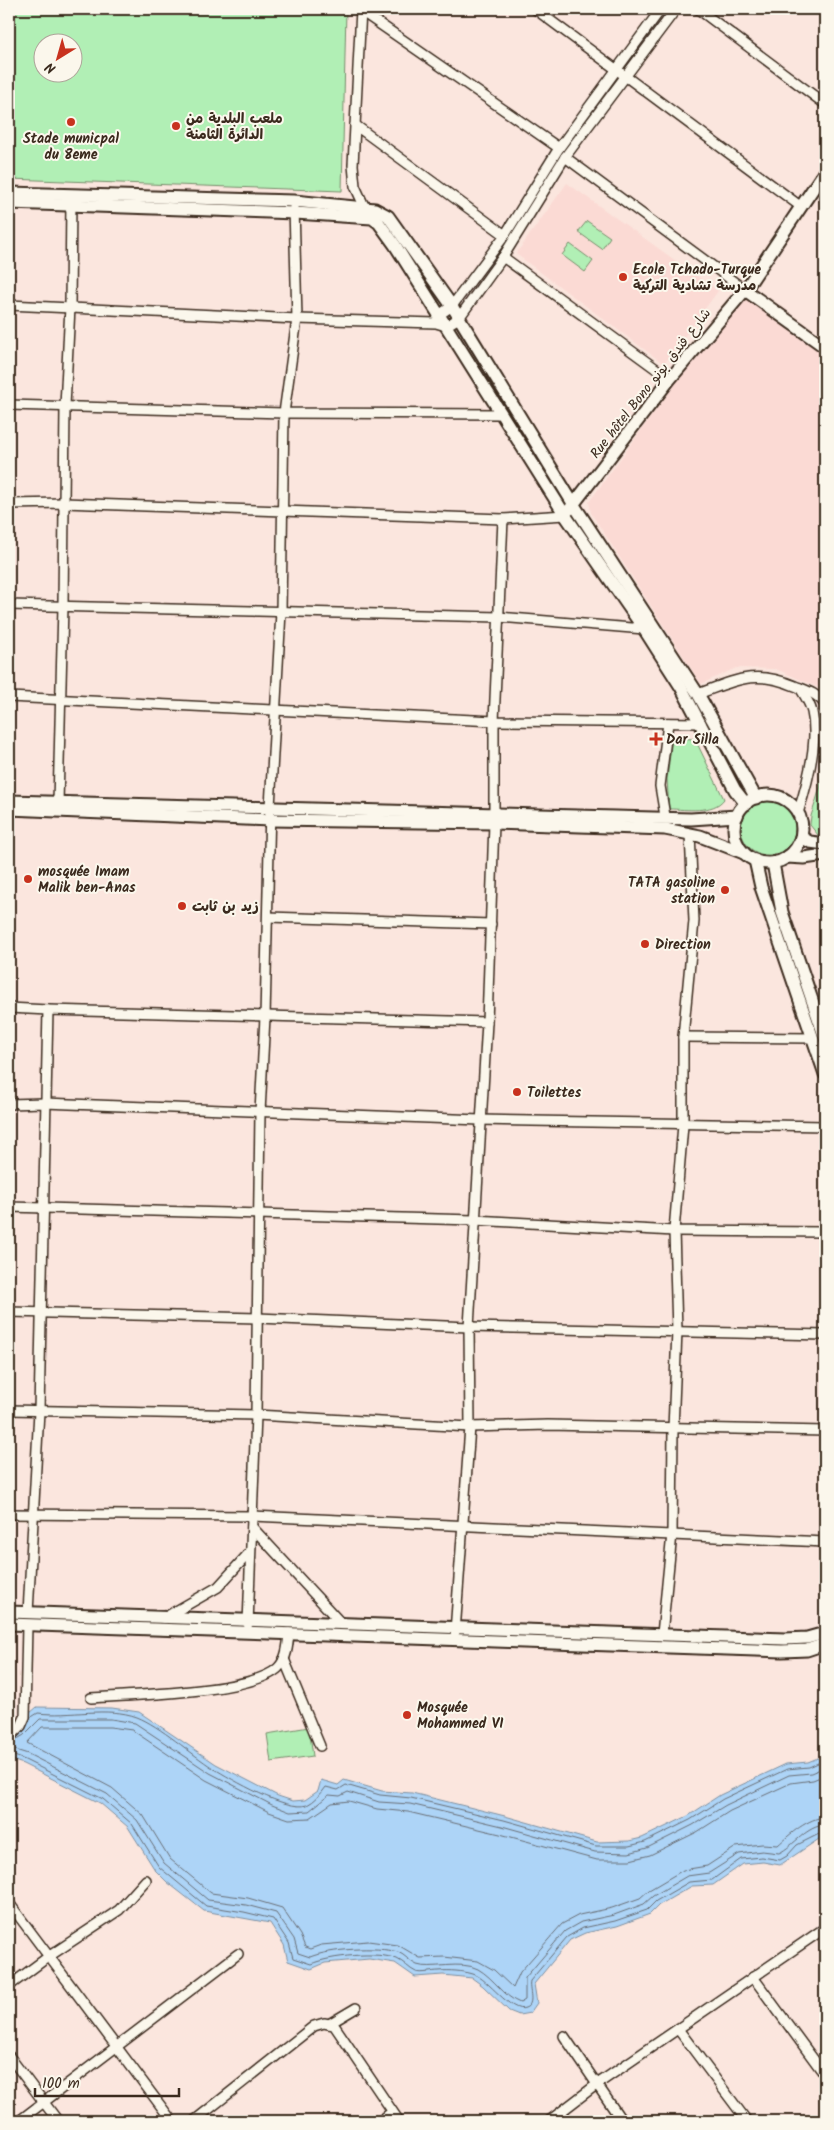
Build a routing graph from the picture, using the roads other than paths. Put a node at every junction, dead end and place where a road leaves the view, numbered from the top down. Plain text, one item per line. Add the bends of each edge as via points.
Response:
1 (535, 9) edge
2 (660, 9) edge
3 (676, 9) edge
4 (698, 9) edge
5 (361, 10) edge
6 (616, 70) junction
7 (626, 78) junction
8 (825, 104) edge
9 (355, 125) junction
10 (559, 148) junction
11 (565, 157) junction
12 (825, 171) edge
13 (9, 193) edge
14 (71, 200) junction
15 (9, 203) edge
16 (800, 206) junction
17 (294, 207) junction
18 (365, 208) junction
19 (505, 235) junction
20 (503, 257) junction
21 (744, 290) junction
22 (9, 305) edge
23 (452, 306) junction
24 (70, 307) junction
25 (459, 318) junction
26 (297, 319) junction
27 (440, 321) junction
28 (825, 346) edge
29 (670, 379) junction
30 (9, 405) edge
31 (65, 406) junction
32 (284, 413) junction
33 (500, 414) junction
34 (64, 503) junction
35 (9, 504) edge
36 (574, 505) junction
37 (282, 512) junction
38 (565, 515) junction
39 (503, 519) junction
40 (9, 605) edge
41 (63, 606) junction
42 (281, 612) junction
43 (498, 617) junction
44 (644, 629) junction
45 (800, 688) junction
46 (698, 694) junction
47 (9, 698) edge
48 (61, 698) junction
49 (825, 704) edge
50 (277, 709) junction
51 (494, 721) junction
52 (668, 723) junction
53 (701, 723) junction
54 (9, 801) edge
55 (751, 801) junction
56 (58, 803) junction
57 (270, 807) junction
58 (9, 809) edge
59 (798, 813) junction
60 (665, 816) junction
61 (737, 816) junction
62 (494, 818) junction
63 (270, 820) junction
64 (690, 834) junction
65 (801, 837) junction
66 (825, 844) edge
67 (744, 853) junction
68 (825, 855) edge
69 (787, 858) junction
70 (755, 860) junction
71 (773, 863) junction
72 (268, 917) junction
73 (491, 924) junction
74 (9, 1008) edge
75 (48, 1010) junction
76 (265, 1017) junction
77 (487, 1022) junction
78 (824, 1033) edge
79 (683, 1037) junction
80 (813, 1038) junction
81 (825, 1074) edge
82 (44, 1103) junction
83 (9, 1104) edge
84 (260, 1112) junction
85 (480, 1120) junction
86 (683, 1125) junction
87 (825, 1126) edge
88 (9, 1207) edge
89 (45, 1208) junction
90 (260, 1215) junction
91 (474, 1220) junction
92 (674, 1232) junction
93 (825, 1232) edge
94 (9, 1312) edge
95 (40, 1312) junction
96 (258, 1318) junction
97 (469, 1327) junction
98 (677, 1331) junction
99 (825, 1335) edge
100 (9, 1410) edge
101 (39, 1410) junction
102 (256, 1415) junction
103 (470, 1427) junction
104 (673, 1429) junction
105 (825, 1431) edge
106 (9, 1514) edge
107 (32, 1515) junction
108 (252, 1516) junction
109 (464, 1525) junction
110 (252, 1527) junction
111 (672, 1534) junction
112 (825, 1542) edge
113 (250, 1552) junction
114 (9, 1612) edge
115 (28, 1613) junction
116 (164, 1618) junction
117 (57, 1620) junction
118 (248, 1620) junction
119 (340, 1622) junction
120 (9, 1624) edge
121 (28, 1625) junction
122 (289, 1633) junction
123 (825, 1633) edge
124 (248, 1634) junction
125 (455, 1634) junction
126 (662, 1634) junction
127 (825, 1644) edge
128 (284, 1659) junction
129 (90, 1698) dead end
130 (9, 1738) edge
131 (320, 1746) dead end
132 (146, 1880) dead end
133 (9, 1903) edge
134 (825, 1928) edge
135 (238, 1954) dead end
136 (48, 1957) junction
137 (753, 1977) junction
138 (9, 1986) edge
139 (356, 2008) dead end
140 (329, 2024) junction
141 (678, 2029) junction
142 (564, 2036) dead end
143 (118, 2048) junction
144 (9, 2056) edge
145 (825, 2074) edge
146 (596, 2085) junction
147 (44, 2103) junction
148 (392, 2112) junction
149 (19, 2121) edge
150 (58, 2121) edge
151 (172, 2121) edge
152 (194, 2121) edge
153 (380, 2121) edge
154 (399, 2121) edge
155 (549, 2121) edge
156 (622, 2121) edge
157 (747, 2121) edge

1 - 6 street
2 - 6 street
3 - 7 street
4 - 8 street
5 - 9 street
5 - 10 street
6 - 7 street
6 - 10 street
7 - 11 street
7 - 16 street
9 - 18 street via 354,186
9 - 19 street
10 - 19 street
11 - 20 street
11 - 21 street
12 - 16 street, Rue hôtel Bono شارع فندق بونو
13 - 14 street
14 - 15 street
14 - 17 street
14 - 24 street
16 - 21 street, Rue hôtel Bono شارع فندق بونو
17 - 18 street
17 - 26 street
17 - 27 street via 372,218 390,238
18 - 23 street via 388,216
19 - 23 street
20 - 25 street
20 - 29 street
21 - 28 street
21 - 29 street, Rue hôtel Bono شارع فندق بونو
22 - 24 street
23 - 25 street
23 - 27 street
24 - 26 street
24 - 31 street
25 - 27 street
25 - 36 street
26 - 27 street
26 - 32 street
27 - 33 street
29 - 36 street, Rue hôtel Bono شارع فندق بونو
30 - 31 street
31 - 32 street
31 - 34 street
32 - 33 street
32 - 37 street
33 - 38 street
34 - 35 street
34 - 37 street
34 - 41 street
36 - 38 street, Rue hôtel Bono شارع فندق بونو
36 - 46 street
37 - 39 street
37 - 42 street
38 - 39 street
38 - 44 street
39 - 43 street
40 - 41 street
41 - 42 street
41 - 48 street
42 - 43 street
42 - 50 street
43 - 44 street
43 - 51 street
44 - 53 street
45 - 46 street via 774,678 748,676
45 - 49 street via 816,694
45 - 59 street via 813,714 813,728 809,780
46 - 55 street
47 - 48 street
48 - 50 street
48 - 56 street
50 - 51 street
50 - 57 street
51 - 52 street
51 - 62 street
52 - 53 street
52 - 60 street via 660,786
53 - 55 street via 735,790
54 - 56 street
55 - 59 street via 765,796 784,799
55 - 61 street
56 - 57 street
57 - 62 street
57 - 63 street
58 - 63 street
59 - 65 street
60 - 61 street via 691,819
60 - 62 street
61 - 67 street via 735,836
62 - 63 street
62 - 64 street via 665,829
62 - 73 street
63 - 72 street
64 - 67 street
64 - 79 street via 694,921
65 - 66 street
65 - 69 street via 799,845
67 - 70 street
68 - 69 street
69 - 71 street
70 - 71 street
70 - 80 street via 761,887
71 - 78 street via 782,912
72 - 73 street
72 - 76 street
73 - 77 street
74 - 75 street
75 - 76 street
75 - 82 street
76 - 77 street
76 - 84 street
77 - 85 street
79 - 80 street
79 - 86 street
80 - 81 street
82 - 83 street
82 - 84 street
82 - 89 street
84 - 85 street
84 - 90 street
85 - 86 street
85 - 91 street
86 - 87 street
86 - 92 street
88 - 89 street
89 - 90 street
89 - 95 street
90 - 91 street
90 - 96 street
91 - 92 street
91 - 97 street
92 - 93 street
92 - 98 street
94 - 95 street
95 - 96 street
95 - 101 street
96 - 97 street
96 - 102 street
97 - 98 street
97 - 103 street
98 - 99 street
98 - 104 street
100 - 101 street
101 - 102 street
101 - 107 street
102 - 103 street
102 - 108 street
103 - 104 street
103 - 109 street
104 - 105 street
104 - 111 street
106 - 107 street
107 - 108 street
107 - 115 street
108 - 109 street
108 - 110 street
109 - 111 street
109 - 125 street
110 - 113 street
110 - 119 street
111 - 112 street
111 - 126 street
113 - 116 street via 218,1587
113 - 118 street
114 - 115 street
115 - 117 street
116 - 117 street
116 - 118 street
117 - 121 street
117 - 124 street
118 - 119 street
118 - 124 street
119 - 125 street
120 - 121 street
121 - 130 street via 25,1717
122 - 124 street
122 - 125 street
122 - 128 street
123 - 126 street via 785,1639
125 - 126 street
125 - 127 street via 782,1651 807,1650
128 - 129 street via 274,1672 248,1682 184,1692
128 - 131 street
132 - 136 street via 119,1910
133 - 136 street
134 - 137 street
135 - 143 street
136 - 138 street
136 - 143 street
137 - 141 street
137 - 145 street
139 - 140 street
140 - 148 street via 334,2026
140 - 152 street via 314,2026
141 - 146 street
141 - 157 street
142 - 146 street
143 - 147 street
143 - 151 street
144 - 147 street
146 - 155 street
146 - 156 street
147 - 149 street
147 - 150 street
148 - 153 street
148 - 154 street

